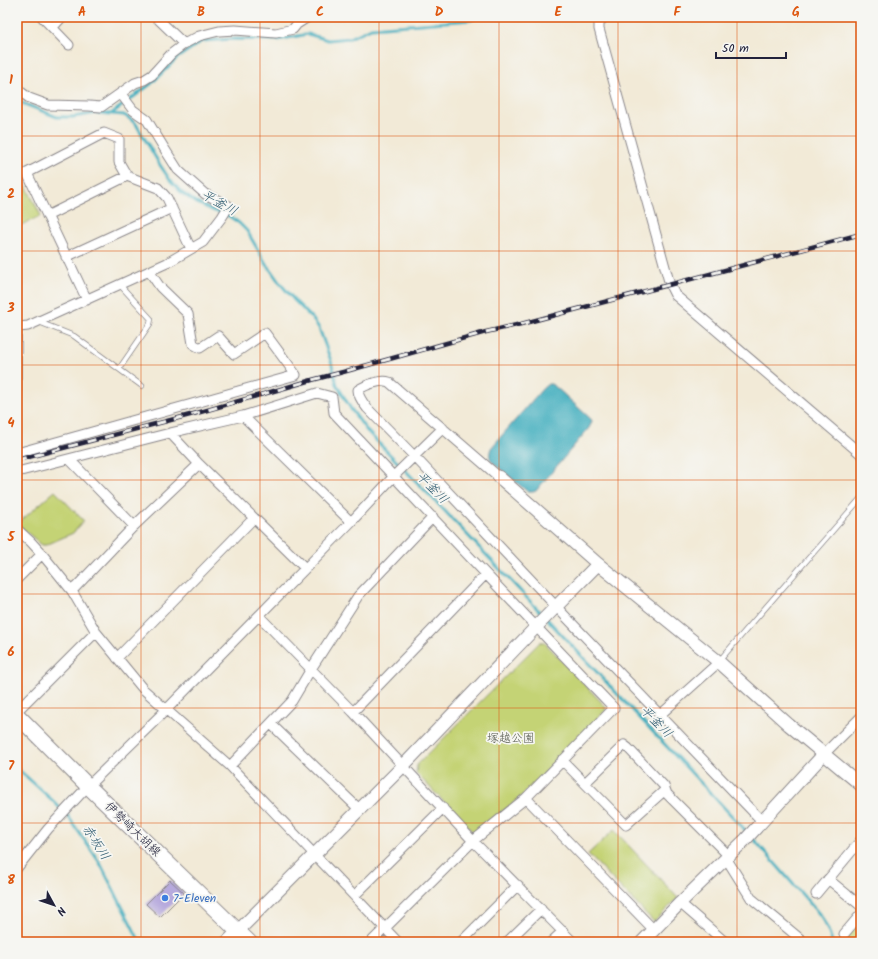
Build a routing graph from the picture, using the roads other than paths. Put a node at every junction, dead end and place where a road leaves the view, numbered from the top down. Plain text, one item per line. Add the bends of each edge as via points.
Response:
1 (42, 17) edge
2 (62, 17) edge
3 (156, 17) edge
4 (308, 17) edge
5 (604, 17) edge
6 (294, 21) edge
7 (53, 27) junction
8 (69, 44) dead end
9 (184, 44) junction
10 (17, 89) edge
11 (121, 94) junction
12 (127, 176) junction
13 (172, 208) junction
14 (47, 216) junction
15 (191, 249) junction
16 (66, 257) junction
17 (150, 272) junction
18 (120, 285) junction
19 (87, 300) junction
20 (37, 322) junction
21 (18, 327) edge
22 (119, 369) junction
23 (142, 386) dead end
24 (18, 409) dead end
25 (243, 416) junction
26 (443, 428) junction
27 (170, 432) junction
28 (17, 453) edge
29 (861, 454) edge
30 (413, 458) junction
31 (69, 459) junction
32 (199, 464) junction
33 (17, 472) edge
34 (395, 475) junction
35 (499, 477) joint
36 (861, 498) edge
37 (433, 517) junction
38 (254, 518) junction
39 (350, 522) junction
40 (134, 526) junction
41 (17, 529) edge
42 (42, 554) junction
43 (598, 564) junction
44 (305, 568) junction
45 (486, 574) junction
46 (17, 579) edge
47 (72, 591) junction
48 (554, 608) junction
49 (258, 616) junction
50 (538, 625) junction
51 (96, 632) junction
52 (117, 658) junction
53 (719, 662) junction
54 (311, 669) junction
55 (17, 710) edge
56 (166, 710) junction
57 (353, 712) junction
58 (17, 715) edge
59 (660, 715) junction
60 (861, 717) edge
61 (271, 724) junction
62 (824, 754) junction
63 (562, 760) junction
64 (230, 766) junction
65 (403, 766) junction
66 (585, 783) junction
67 (861, 785) edge
68 (88, 786) junction
69 (665, 790) junction
70 (526, 798) junction
71 (443, 808) junction
72 (360, 810) junction
73 (760, 824) junction
74 (861, 840) edge
75 (473, 841) junction
76 (314, 854) junction
77 (728, 857) junction
78 (17, 868) edge
79 (828, 879) junction
80 (518, 885) junction
81 (816, 894) dead end
82 (354, 896) junction
83 (680, 903) junction
84 (861, 906) edge
85 (541, 909) junction
86 (861, 914) edge
87 (385, 929) junction
88 (654, 930) junction
89 (238, 931) junction
90 (563, 931) junction
91 (844, 934) dead end
92 (464, 941) edge
93 (227, 942) edge
94 (249, 942) edge
95 (371, 942) edge
96 (398, 942) edge
97 (508, 942) edge
98 (551, 942) edge
99 (573, 942) edge
100 (642, 942) edge
101 (725, 942) edge
102 (804, 942) edge

1 - 7 street
2 - 7 street
3 - 9 street
4 - 6 street
5 - 29 street via 599,23 599,29 670,285 675,295
6 - 9 street via 293,29 276,33 219,31 199,36
7 - 8 street
9 - 11 street via 152,74
10 - 11 street via 29,98 48,105 101,107
11 - 15 street via 133,110 147,120 178,170 205,194 229,206 203,242
12 - 13 street via 158,188
12 - 14 street
12 - 14 street via 119,162 119,139 104,132 27,173
13 - 15 street
13 - 16 street
14 - 16 street
15 - 17 street
16 - 19 street
17 - 18 street
17 - 28 street via 188,314 193,344 200,348 218,336 234,354 265,333 296,375
18 - 19 street
18 - 22 lane via 150,318 150,324
19 - 20 street
20 - 21 street
20 - 22 lane via 74,336
21 - 24 lane
22 - 23 lane
25 - 27 street
25 - 34 street via 317,393 332,397 334,413
25 - 39 street
26 - 30 street
26 - 30 street via 389,382 383,381 358,390 363,404
26 - 35 street
27 - 31 street
27 - 32 street
30 - 34 street
30 - 48 street
31 - 33 street
31 - 40 street
32 - 38 street
32 - 40 street
34 - 37 street
34 - 39 street
35 - 43 street
36 - 53 lane
37 - 45 street
37 - 54 street via 358,596
38 - 44 street
38 - 52 street
39 - 44 street
40 - 47 street
41 - 42 street
42 - 46 street
42 - 47 street
43 - 48 street
43 - 53 street
44 - 49 street
45 - 50 street
45 - 57 street
47 - 51 street
48 - 50 street
48 - 59 street
49 - 54 street
49 - 56 street
50 - 63 street via 614,708
50 - 65 street
51 - 52 street
51 - 55 street
52 - 56 street via 143,689
53 - 59 street
53 - 62 street
54 - 57 street
54 - 61 street via 292,700
56 - 64 street
56 - 68 street
57 - 65 street
58 - 68 main road, 伊勢崎大胡線
59 - 73 street via 757,816
60 - 62 street
61 - 64 street
61 - 72 street
62 - 67 street
62 - 73 street
63 - 66 street
63 - 70 street
64 - 76 street
65 - 71 street
65 - 72 street
66 - 69 street via 626,825
66 - 69 street via 624,746
68 - 78 street via 48,829
68 - 89 main road, 伊勢崎大胡線
69 - 77 street via 666,794
70 - 75 street
70 - 88 street
71 - 75 street
71 - 82 street
72 - 76 street
73 - 77 street
74 - 79 street
75 - 80 street
75 - 87 street
76 - 82 street
76 - 89 street
77 - 83 street
77 - 102 street via 752,898
79 - 81 street
79 - 84 street
80 - 85 street
80 - 92 street
82 - 87 street
83 - 88 street
83 - 101 street
85 - 90 street
85 - 97 street
86 - 91 street
87 - 95 street
87 - 96 street
88 - 100 street
89 - 93 street
89 - 94 main road, 伊勢崎大胡線
90 - 98 street
90 - 99 street

